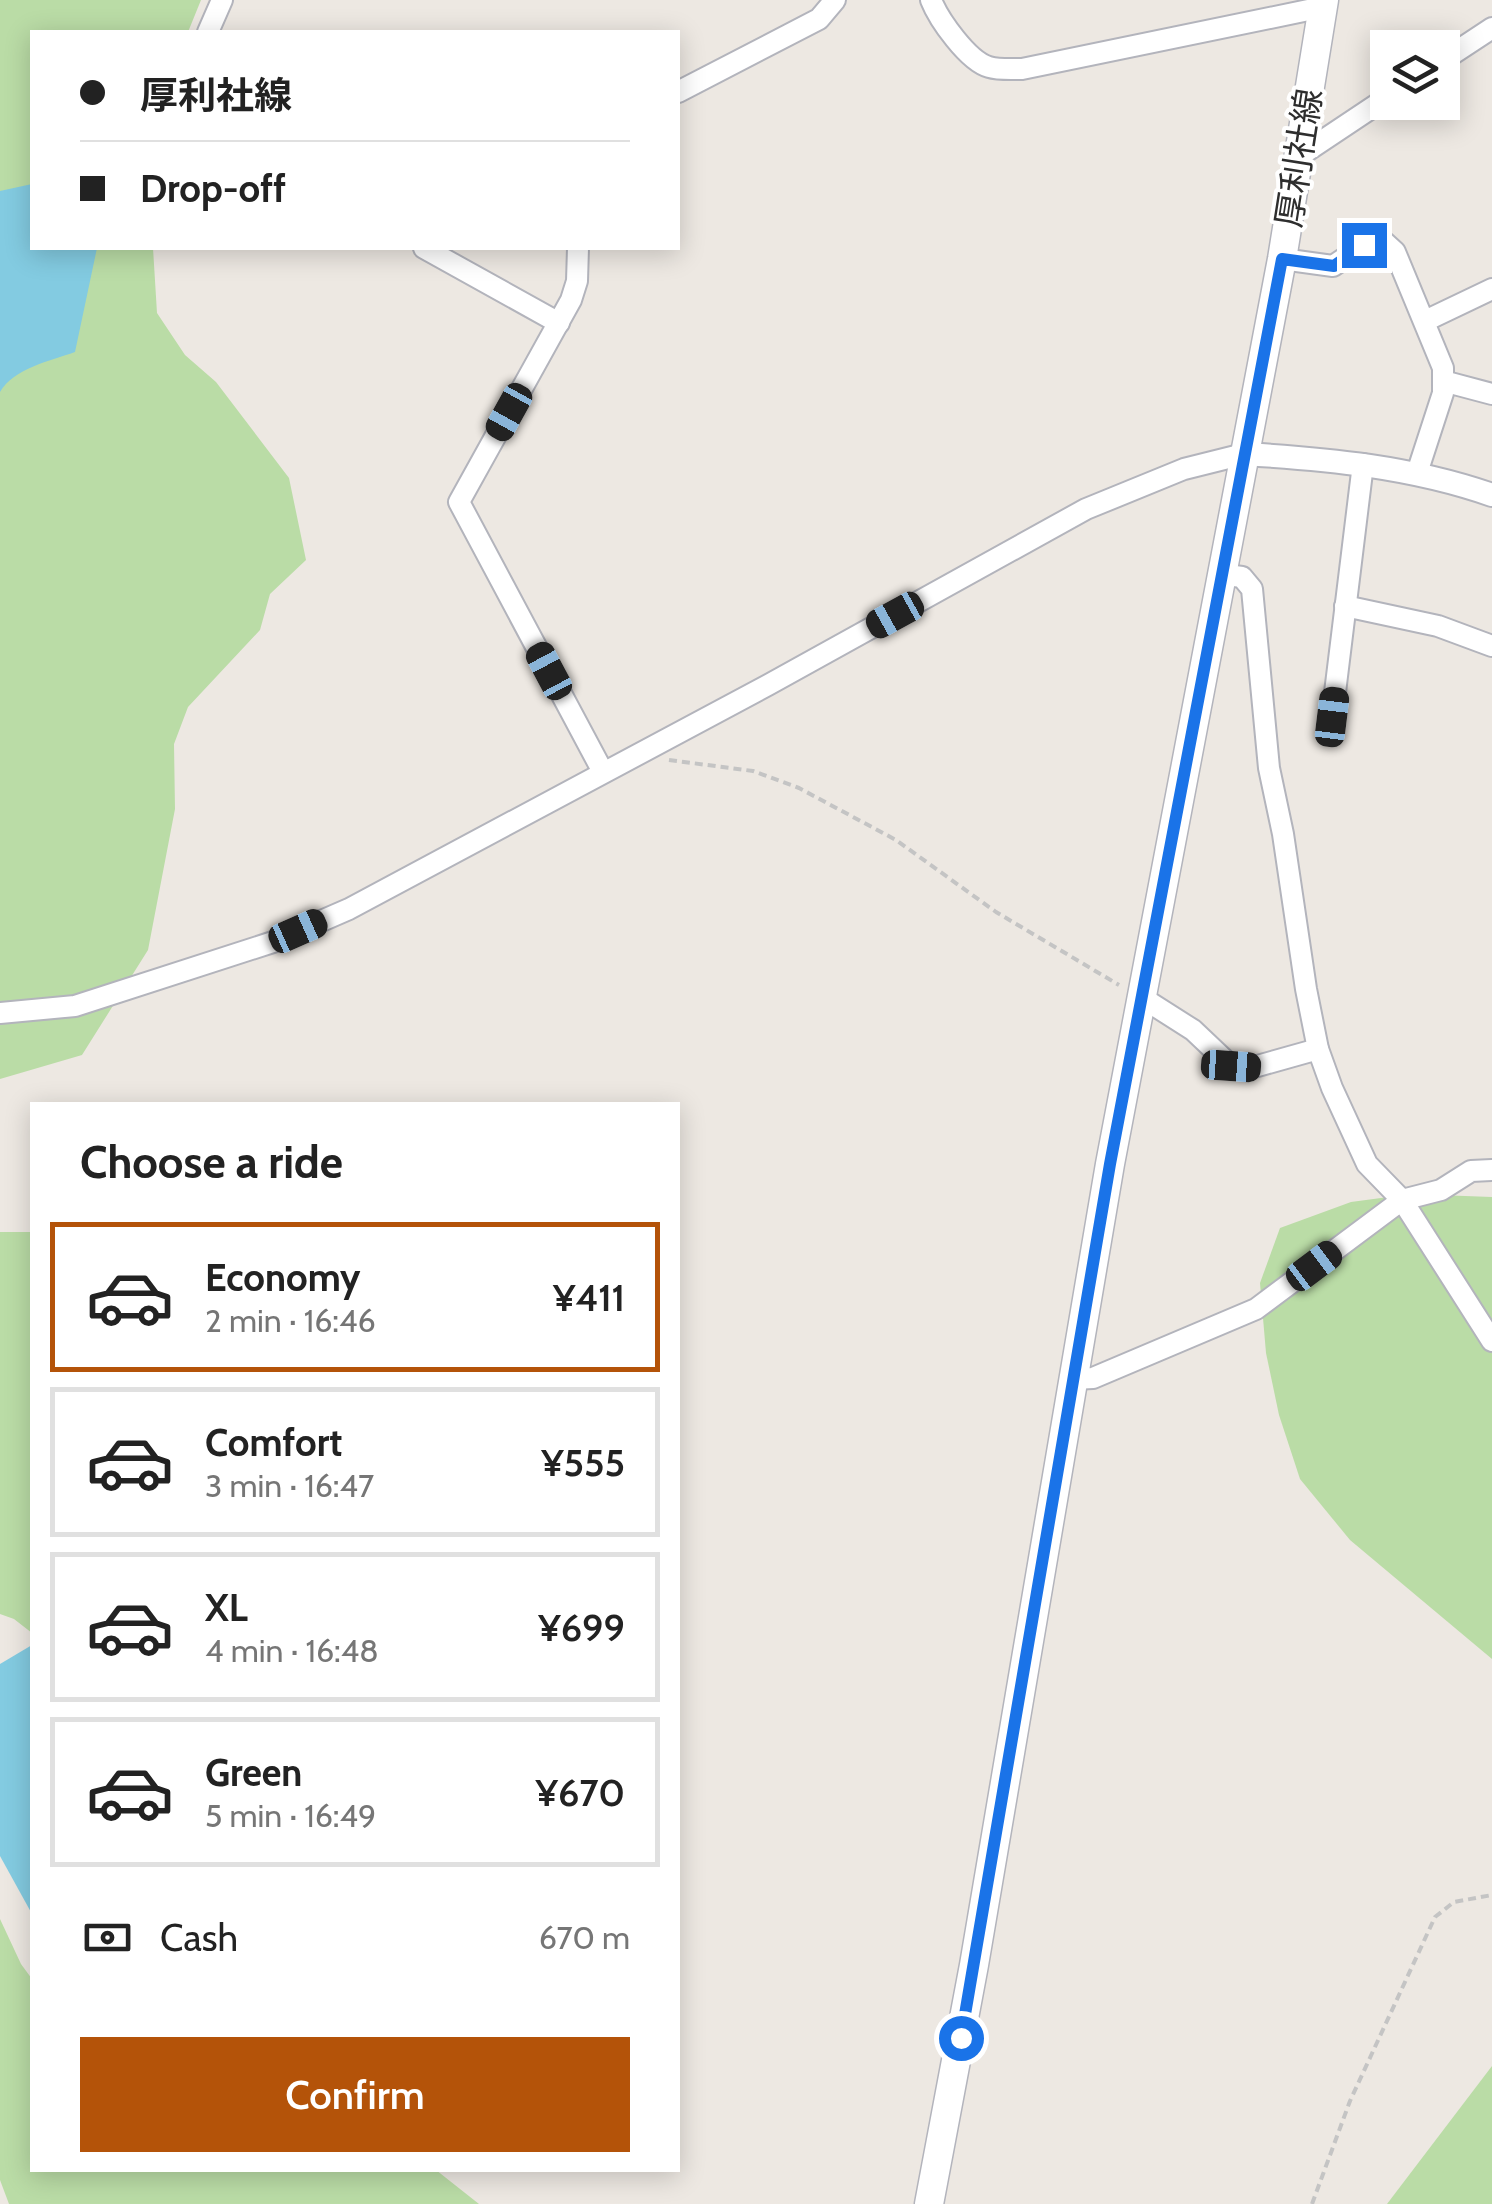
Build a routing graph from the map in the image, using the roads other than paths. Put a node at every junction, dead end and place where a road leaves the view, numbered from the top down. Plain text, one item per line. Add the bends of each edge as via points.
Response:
1 (222, 0) edge
2 (835, 0) edge
3 (931, 0) edge
4 (1324, 3) edge
5 (1492, 28) edge
6 (209, 30) edge
7 (1460, 49) edge
8 (680, 91) edge
9 (1370, 109) edge
10 (1300, 155) junction
11 (428, 250) edge
12 (578, 250) edge
13 (1282, 259) junction
14 (1492, 289) edge
15 (1424, 321) junction
16 (559, 322) junction
17 (1444, 380) junction
18 (1492, 394) edge
19 (1244, 454) junction
20 (1362, 464) junction
21 (1416, 473) junction
22 (1492, 495) edge
23 (1219, 574) junction
24 (1345, 606) junction
25 (1492, 646) edge
26 (1332, 717) dead end
27 (603, 772) junction
28 (1140, 997) junction
29 (0, 1013) edge
30 (1318, 1049) junction
31 (1492, 1170) edge
32 (1402, 1200) junction
33 (1492, 1341) edge
34 (1073, 1378) junction
35 (929, 2204) edge

1 - 6 street
2 - 8 street via 811,24
3 - 4 street via 944,25 980,63 1006,69
4 - 10 main road, 厚利社線
5 - 7 street
9 - 10 street
10 - 13 main road, 厚利社線
11 - 16 street
12 - 16 street via 578,281
13 - 15 street via 1334,266 1364,245 1384,242 1395,252
13 - 19 main road, 厚利社線
14 - 15 street
15 - 17 street
16 - 27 street via 458,502
17 - 18 street
17 - 21 street
19 - 20 street
19 - 23 main road, 厚利社線
19 - 27 street via 1184,468 1086,509
20 - 21 street
20 - 24 street
21 - 22 street
23 - 28 main road, 厚利社線
23 - 30 street via 1242,577 1252,589 1269,768
24 - 25 street via 1438,626
24 - 26 street
27 - 29 street via 272,942 75,1006
28 - 30 street via 1192,1030 1231,1066 1254,1067
28 - 34 main road, 厚利社線
30 - 32 street via 1367,1164
31 - 32 street via 1472,1171 1442,1190
32 - 33 street
32 - 34 street via 1256,1309 1093,1378
34 - 35 main road, 厚利社線

